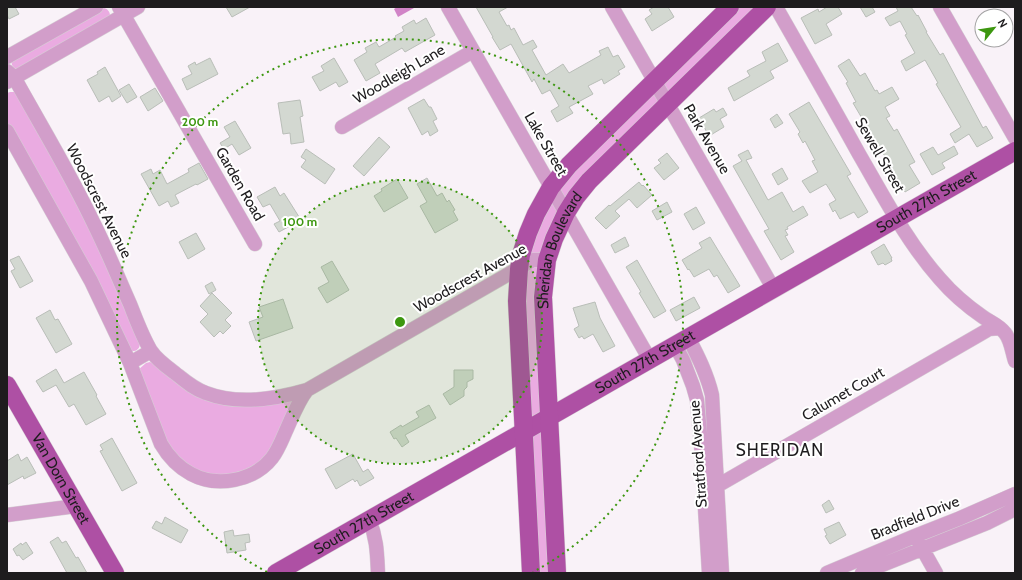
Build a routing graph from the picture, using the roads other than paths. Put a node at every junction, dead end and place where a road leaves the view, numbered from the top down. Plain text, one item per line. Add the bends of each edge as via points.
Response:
1 (96, 7) edge
2 (138, 7) edge
3 (448, 7) edge
4 (612, 7) edge
5 (730, 7) edge
6 (767, 7) edge
7 (776, 7) edge
8 (940, 7) edge
9 (122, 11) edge
10 (473, 51) junction
11 (7, 58) edge
12 (9, 77) edge
13 (654, 81) junction
14 (668, 104) junction
15 (342, 127) dead end
16 (7, 131) edge
17 (1015, 138) edge
18 (1015, 151) edge
19 (551, 187) junction
20 (566, 212) junction
21 (897, 219) junction
22 (255, 244) dead end
23 (547, 260) junction
24 (519, 269) junction
25 (773, 288) junction
26 (1000, 328) junction
27 (1015, 336) edge
28 (681, 341) junction
29 (151, 351) junction
30 (650, 360) junction
31 (1015, 361) edge
32 (130, 363) junction
33 (7, 385) edge
34 (307, 390) junction
35 (550, 416) junction
36 (524, 431) junction
37 (717, 486) junction
38 (704, 493) junction
39 (1015, 494) edge
40 (76, 506) junction
41 (1015, 509) edge
42 (7, 515) edge
43 (369, 519) junction
44 (915, 536) junction
45 (922, 549) junction
46 (114, 573) edge
47 (276, 573) edge
48 (378, 573) edge
49 (531, 573) edge
50 (557, 573) edge
51 (709, 573) edge
52 (722, 573) edge
53 (827, 573) edge
54 (862, 573) edge
55 (936, 573) edge

1 - 11 street
2 - 9 street
3 - 10 street, Lake Street
4 - 13 street, Park Avenue
5 - 13 main road, Sheridan Boulevard
6 - 14 main road, Sheridan Boulevard
7 - 21 street, Sewell Street
8 - 17 street
9 - 12 street
9 - 22 street, Garden Road
10 - 15 street, Woodleigh Lane
10 - 19 street, Lake Street
12 - 29 street, Woodscrest Avenue via 82,198
13 - 14 street, Park Avenue
13 - 19 main road, Sheridan Boulevard via 569,165
14 - 20 main road, Sheridan Boulevard via 589,181
14 - 25 street, Park Avenue
16 - 32 street, Woodscrest Avenue via 87,275
18 - 21 main road, South 27th Street
19 - 20 street, Lake Street
19 - 24 main road, Sheridan Boulevard via 528,233
20 - 23 main road, Sheridan Boulevard
20 - 30 street, Lake Street
21 - 25 main road, South 27th Street
21 - 26 street, Sewell Street via 911,243 941,280 961,299
23 - 24 street, Woodscrest Avenue via 533,260
23 - 35 main road, Sheridan Boulevard via 543,297
24 - 34 street, Woodscrest Avenue
24 - 36 main road, Sheridan Boulevard via 517,301
25 - 28 main road, South 27th Street
26 - 27 street
26 - 31 street, Sewell Street via 1009,339
26 - 37 street, Calumet Court via 984,332
28 - 30 main road, South 27th Street
28 - 37 street, Stratford Avenue via 701,362 712,395
28 - 38 street, Stratford Avenue via 683,360 697,400
29 - 32 street
29 - 34 street, Woodscrest Avenue via 192,386 217,396 254,400
30 - 35 main road, South 27th Street
32 - 34 street, Woodscrest Avenue via 166,452 191,474 211,481 246,477 265,465 278,449
33 - 40 main road, Van Dorn Street
35 - 36 main road, South 27th Street
35 - 50 main road, Sheridan Boulevard
36 - 43 main road, South 27th Street
36 - 49 main road, Sheridan Boulevard
37 - 38 street, Calumet Court
37 - 52 street, Stratford Avenue
38 - 51 street, Stratford Avenue
39 - 44 street, Bradfield Drive
40 - 42 street
40 - 46 main road, Van Dorn Street
41 - 45 street, Bradfield Drive
43 - 47 main road, South 27th Street
43 - 48 street via 376,540
44 - 45 street
44 - 53 street, Bradfield Drive
45 - 54 street, Bradfield Drive
45 - 55 street

